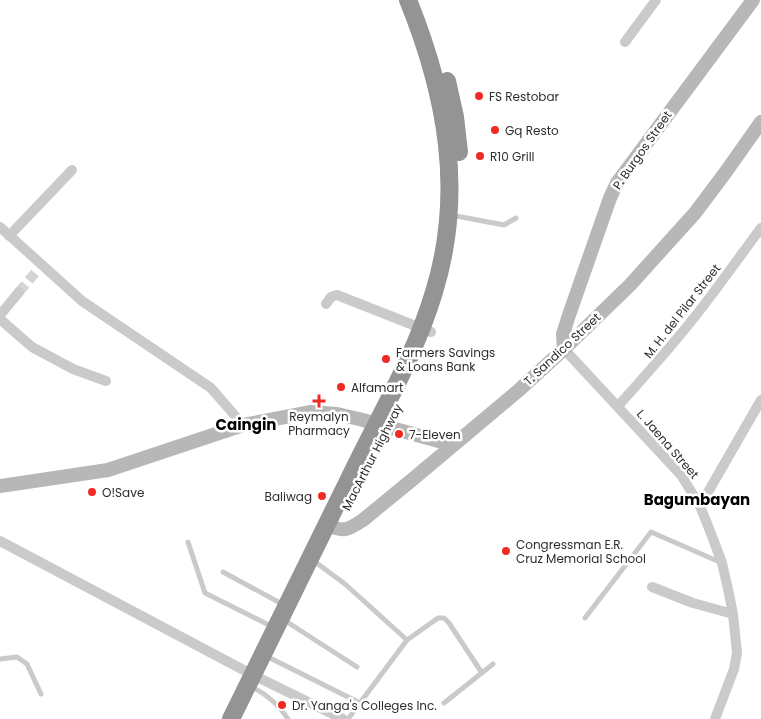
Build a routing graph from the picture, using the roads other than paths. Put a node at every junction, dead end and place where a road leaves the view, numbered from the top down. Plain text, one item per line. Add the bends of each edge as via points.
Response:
1 (408, 0) edge
2 (418, 0) edge
3 (656, 0) edge
4 (753, 0) edge
5 (625, 42) dead end
6 (761, 122) edge
7 (72, 170) dead end
8 (453, 215) junction
9 (516, 218) dead end
10 (0, 227) edge
11 (761, 228) edge
12 (9, 236) junction
13 (42, 264) junction
14 (35, 274) tunnel mouth
15 (19, 292) tunnel mouth
16 (326, 304) dead end
17 (0, 319) edge
18 (426, 330) junction
19 (564, 349) junction
20 (106, 381) dead end
21 (761, 400) edge
22 (618, 406) junction
23 (243, 425) junction
24 (382, 425) junction
25 (453, 445) junction
26 (0, 486) edge
27 (700, 506) junction
28 (331, 526) junction
29 (0, 541) edge
30 (188, 542) dead end
31 (722, 563) junction
32 (318, 564) junction
33 (223, 572) dead end
34 (297, 586) junction
35 (652, 586) dead end
36 (733, 614) junction
37 (281, 617) junction
38 (584, 618) dead end
39 (407, 640) junction
40 (262, 654) junction
41 (0, 659) edge
42 (493, 664) dead end
43 (357, 668) dead end
44 (482, 673) junction
45 (254, 679) junction
46 (40, 694) dead end
47 (360, 703) junction
48 (444, 704) dead end
49 (230, 719) edge
50 (288, 719) edge
51 (343, 719) edge
52 (348, 719) edge
53 (715, 719) edge

1 - 8 highway, MacArthur Highway via 438,90 447,139
2 - 8 highway, MacArthur Highway via 443,68 459,138 460,165
3 - 5 street
4 - 19 main road, P. Burgos Street via 617,183 569,315
6 - 19 main road, T. Sandico Street via 695,212 630,285
7 - 12 street
8 - 9 lane via 504,226
8 - 18 highway, MacArthur Highway via 452,262 448,281
10 - 12 street
11 - 22 street, M. H. del Pilar Street via 678,338
12 - 13 street
13 - 14 street
13 - 23 street via 82,301 211,388
15 - 17 street
16 - 18 street via 337,295
17 - 20 street via 32,347 73,369
18 - 24 highway, MacArthur Highway via 392,394
19 - 22 street, L. Jaena Street
19 - 25 main road, T. Sandico Street
21 - 27 street
22 - 27 street, L. Jaena Street via 668,459
23 - 24 main road via 311,412 337,414
23 - 26 main road via 108,470
24 - 25 main road
24 - 28 highway, MacArthur Highway
25 - 28 main road, T. Sandico Street via 353,527 346,530
27 - 31 street, L. Jaena Street
28 - 32 highway, MacArthur Highway
28 - 34 highway, MacArthur Highway
29 - 45 street
30 - 37 lane via 205,593
31 - 36 street, L. Jaena Street
31 - 38 lane via 651,532
32 - 34 highway, MacArthur Highway
32 - 39 lane
33 - 37 lane
34 - 37 highway, MacArthur Highway
35 - 36 street
36 - 53 street, L. Jaena Street via 737,653
37 - 40 highway, MacArthur Highway
37 - 43 lane
39 - 44 lane via 438,618 444,618
39 - 47 lane
40 - 45 highway, MacArthur Highway
40 - 47 lane
41 - 46 lane via 17,657 27,664
42 - 44 lane
44 - 48 lane
45 - 49 highway, MacArthur Highway
45 - 50 lane
45 - 51 street
47 - 52 lane

